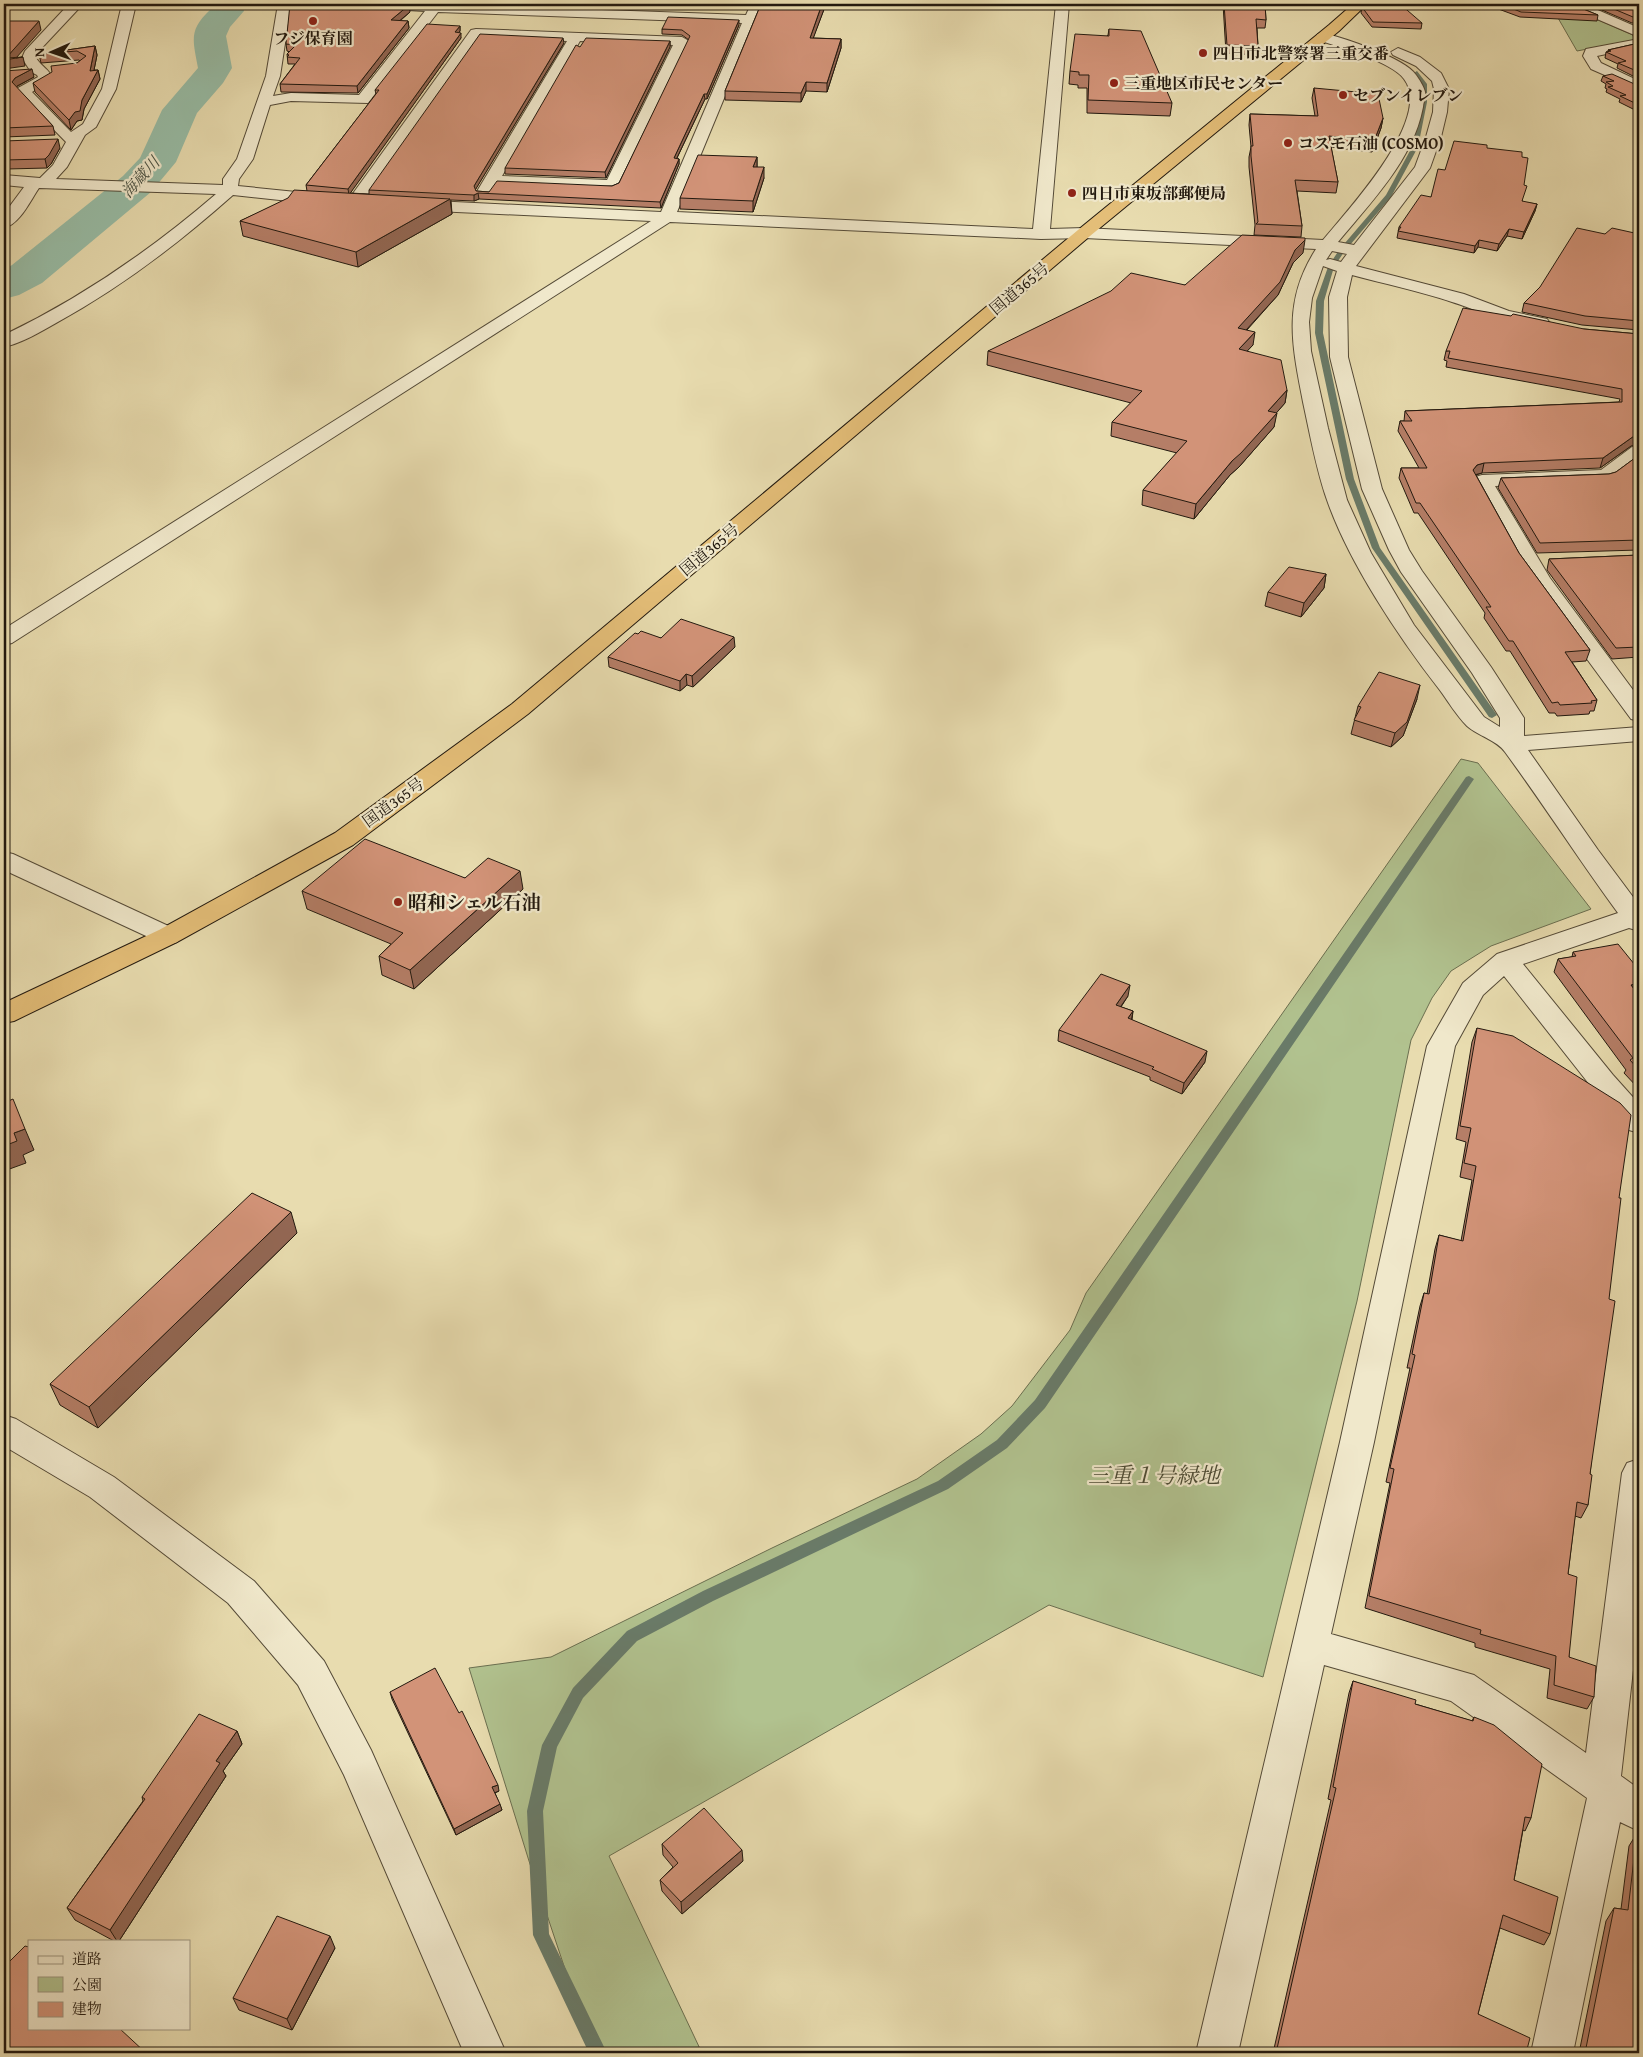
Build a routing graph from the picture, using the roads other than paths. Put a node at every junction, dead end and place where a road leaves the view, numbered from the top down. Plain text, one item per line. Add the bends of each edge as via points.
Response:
1 (76, 4) edge
2 (129, 4) edge
3 (284, 4) edge
4 (372, 4) edge
5 (387, 4) edge
6 (757, 4) edge
7 (1063, 4) edge
8 (1578, 4) edge
9 (1355, 5) edge
10 (434, 8) junction
11 (750, 19) junction
12 (1329, 32) junction
13 (1639, 34) edge
14 (576, 37) junction
15 (1639, 43) edge
16 (46, 69) junction
17 (20, 72) edge
18 (1639, 86) edge
19 (265, 102) junction
20 (73, 141) junction
21 (49, 143) edge
22 (1391, 163) junction
23 (1422, 168) junction
24 (4, 180) edge
25 (492, 180) junction
26 (43, 182) junction
27 (223, 190) junction
28 (355, 202) junction
29 (375, 203) edge
30 (395, 204) edge
31 (475, 207) junction
32 (667, 216) junction
33 (4, 223) edge
34 (1084, 233) junction
35 (1041, 234) junction
36 (1357, 251) junction
37 (1321, 254) junction
38 (1346, 267) junction
39 (1553, 326) edge
40 (4, 342) edge
41 (1639, 451) edge
42 (1556, 561) edge
43 (1528, 562) junction
44 (4, 638) edge
45 (1639, 714) edge
46 (1639, 734) edge
47 (1512, 744) junction
48 (4, 860) edge
49 (1637, 920) edge
50 (168, 936) junction
51 (1506, 960) junction
52 (4, 1014) edge
53 (1639, 1123) edge
54 (4, 1429) edge
55 (1639, 1473) edge
56 (1311, 1645) junction
57 (1605, 1786) junction
58 (1639, 1812) edge
59 (485, 2053) edge
60 (1217, 2053) edge
61 (1552, 2053) edge

1 - 16 street via 32,51 29,58 36,69
2 - 20 street via 109,89 88,127
3 - 19 street via 273,76
4 - 5 street
5 - 10 street
6 - 11 street
7 - 35 street
8 - 13 street via 1574,4
9 - 12 highway, 国道365号
10 - 11 street
10 - 19 street via 363,100 291,97
11 - 32 street
12 - 22 street via 1394,64 1410,76 1418,93 1414,115 1405,142
12 - 23 street via 1408,56 1439,82 1442,95 1438,120
12 - 34 highway, 国道365号
14 - 25 street
14 - 25 street via 682,41 612,185
14 - 28 street via 476,33
15 - 18 street via 1591,52 1590,56 1596,66
16 - 17 street
16 - 20 street via 43,72 46,79 24,91
19 - 27 street via 245,159
20 - 21 street
20 - 26 street via 59,167
22 - 23 street
22 - 37 street
23 - 36 street
24 - 26 street
25 - 31 street
26 - 27 street
26 - 33 street
27 - 28 street
27 - 40 street via 159,251 128,273 68,311
28 - 29 street
30 - 31 street
31 - 32 street
32 - 35 street
32 - 44 street
34 - 35 street
34 - 37 street
34 - 50 highway, 国道365号 via 520,709 344,838
36 - 37 street
36 - 38 street
37 - 38 street
37 - 47 street via 1303,298 1300,322 1302,351 1318,428 1337,500 1360,553 1433,667 1476,722
38 - 39 street via 1458,298 1504,315
38 - 47 street via 1338,297 1339,357 1372,489 1412,572 1479,665 1512,718
41 - 43 street via 1606,476 1482,481
42 - 43 street
43 - 45 street
46 - 47 street
47 - 49 street
48 - 50 street
49 - 51 street
50 - 52 highway, 国道365号
51 - 53 street
51 - 56 street via 1473,988 1441,1046
54 - 59 street via 102,1487 241,1592 311,1673 358,1763
55 - 57 street
56 - 57 street via 1461,1687
56 - 60 street
57 - 58 street
57 - 61 street

